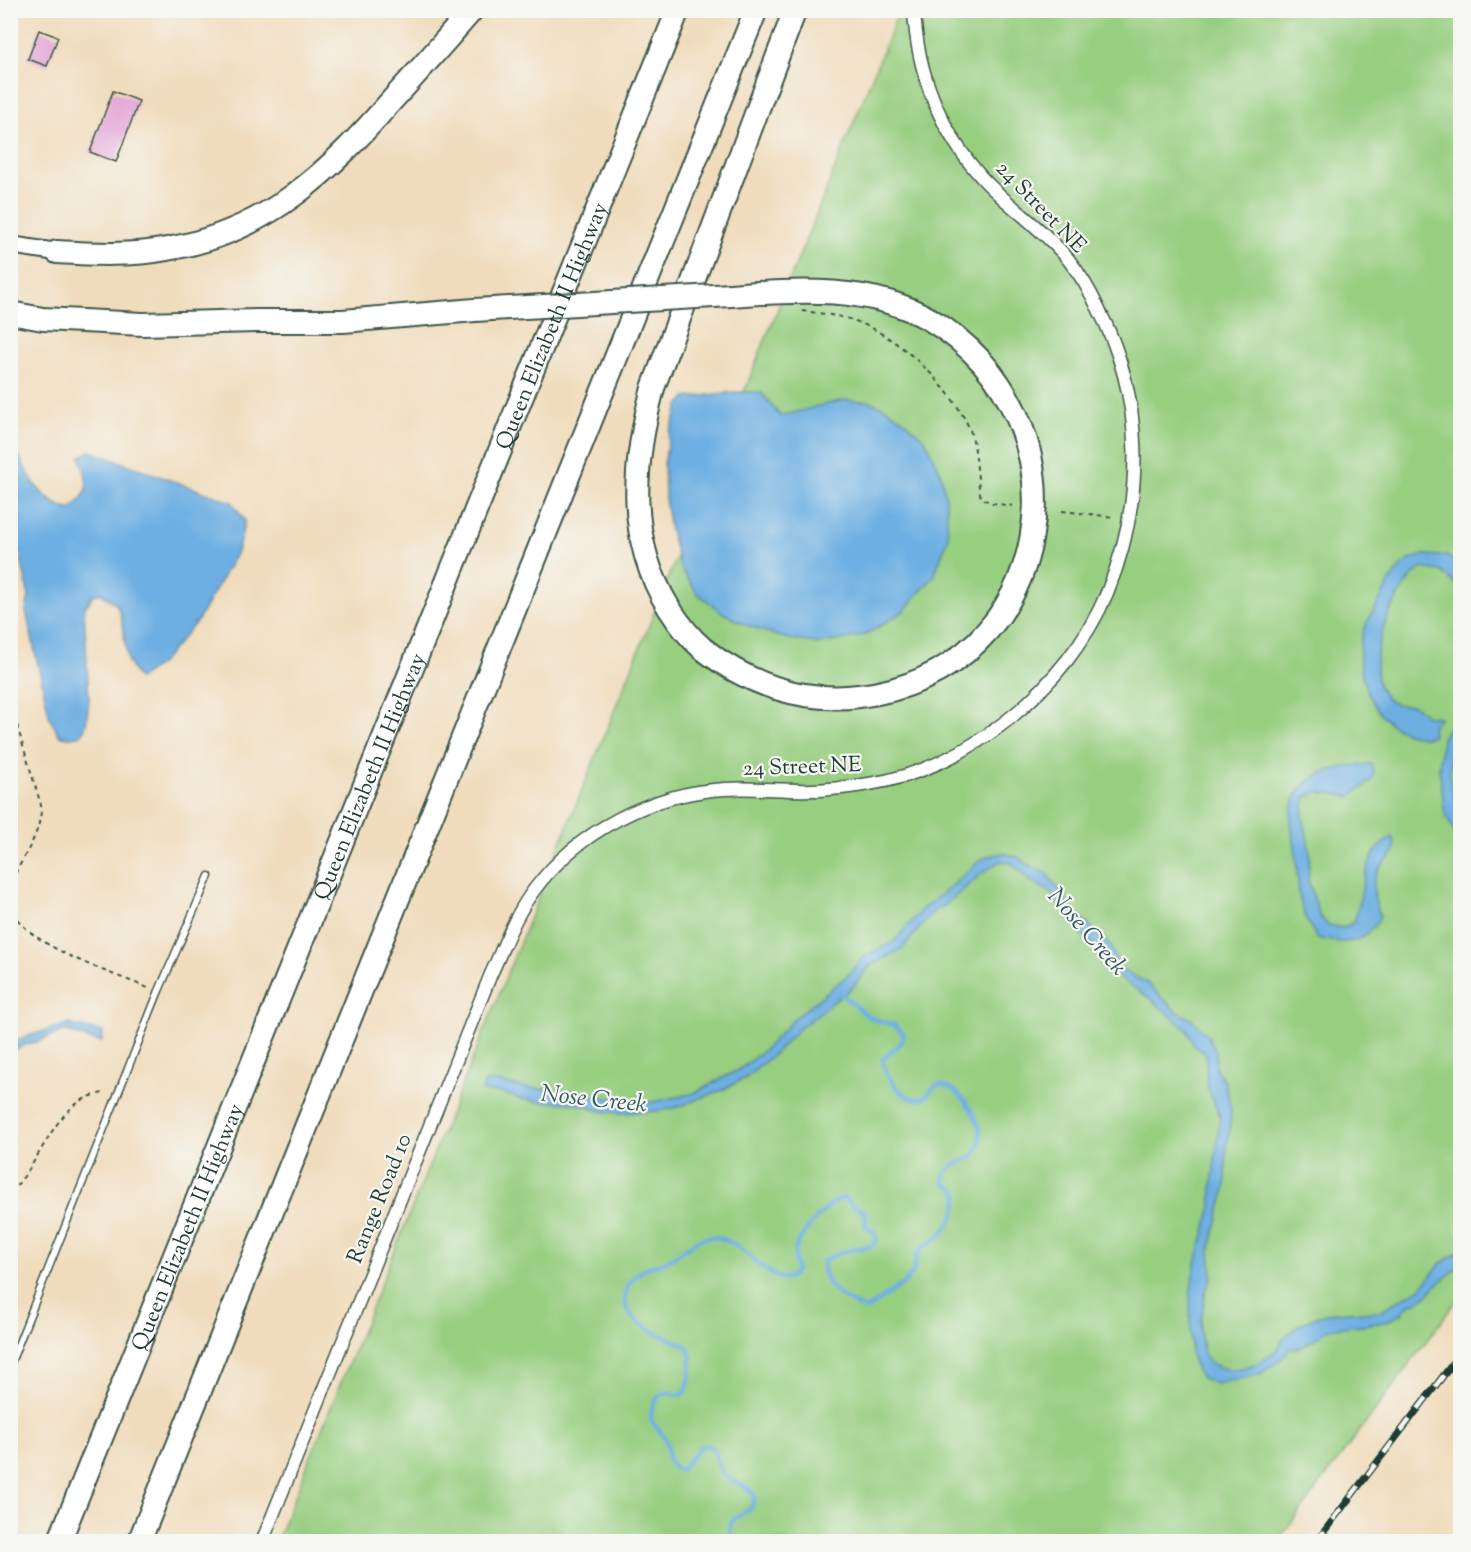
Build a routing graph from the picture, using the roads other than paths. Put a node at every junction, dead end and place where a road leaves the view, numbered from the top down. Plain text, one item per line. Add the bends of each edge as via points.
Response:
1 (472, 10) edge
2 (678, 10) edge
3 (756, 10) edge
4 (795, 10) edge
5 (914, 10) edge
6 (10, 245) edge
7 (57, 252) joint
8 (10, 313) edge
9 (209, 876) dead end
10 (546, 876) joint
11 (10, 1365) edge
12 (59, 1542) edge
13 (139, 1542) edge
14 (262, 1542) edge

1 - 7 highway via 344,153 290,200 261,218 230,232 166,249 103,254
2 - 12 highway, Queen Elizabeth II Highway
3 - 13 highway
4 - 8 highway, bridge via 653,388 639,451 638,525 647,561 674,617 718,660 779,690 811,697 880,694 910,685 962,655 998,617 1025,566 1032,540 1034,484 1024,430 997,380 980,359 930,320 903,308 822,291 732,295 475,310 343,321 143,324
5 - 10 street, 24 Street NE via 922,70 953,139 984,179 1068,260 1090,291 1111,333 1124,372 1132,412 1134,491 1118,564 1105,597 1064,664 1033,698 968,748 932,767 885,782 814,790 724,789 683,794 610,824 584,840
6 - 7 main road
9 - 11 lane via 158,993
10 - 14 street, Range Road 10 via 517,917 496,963

